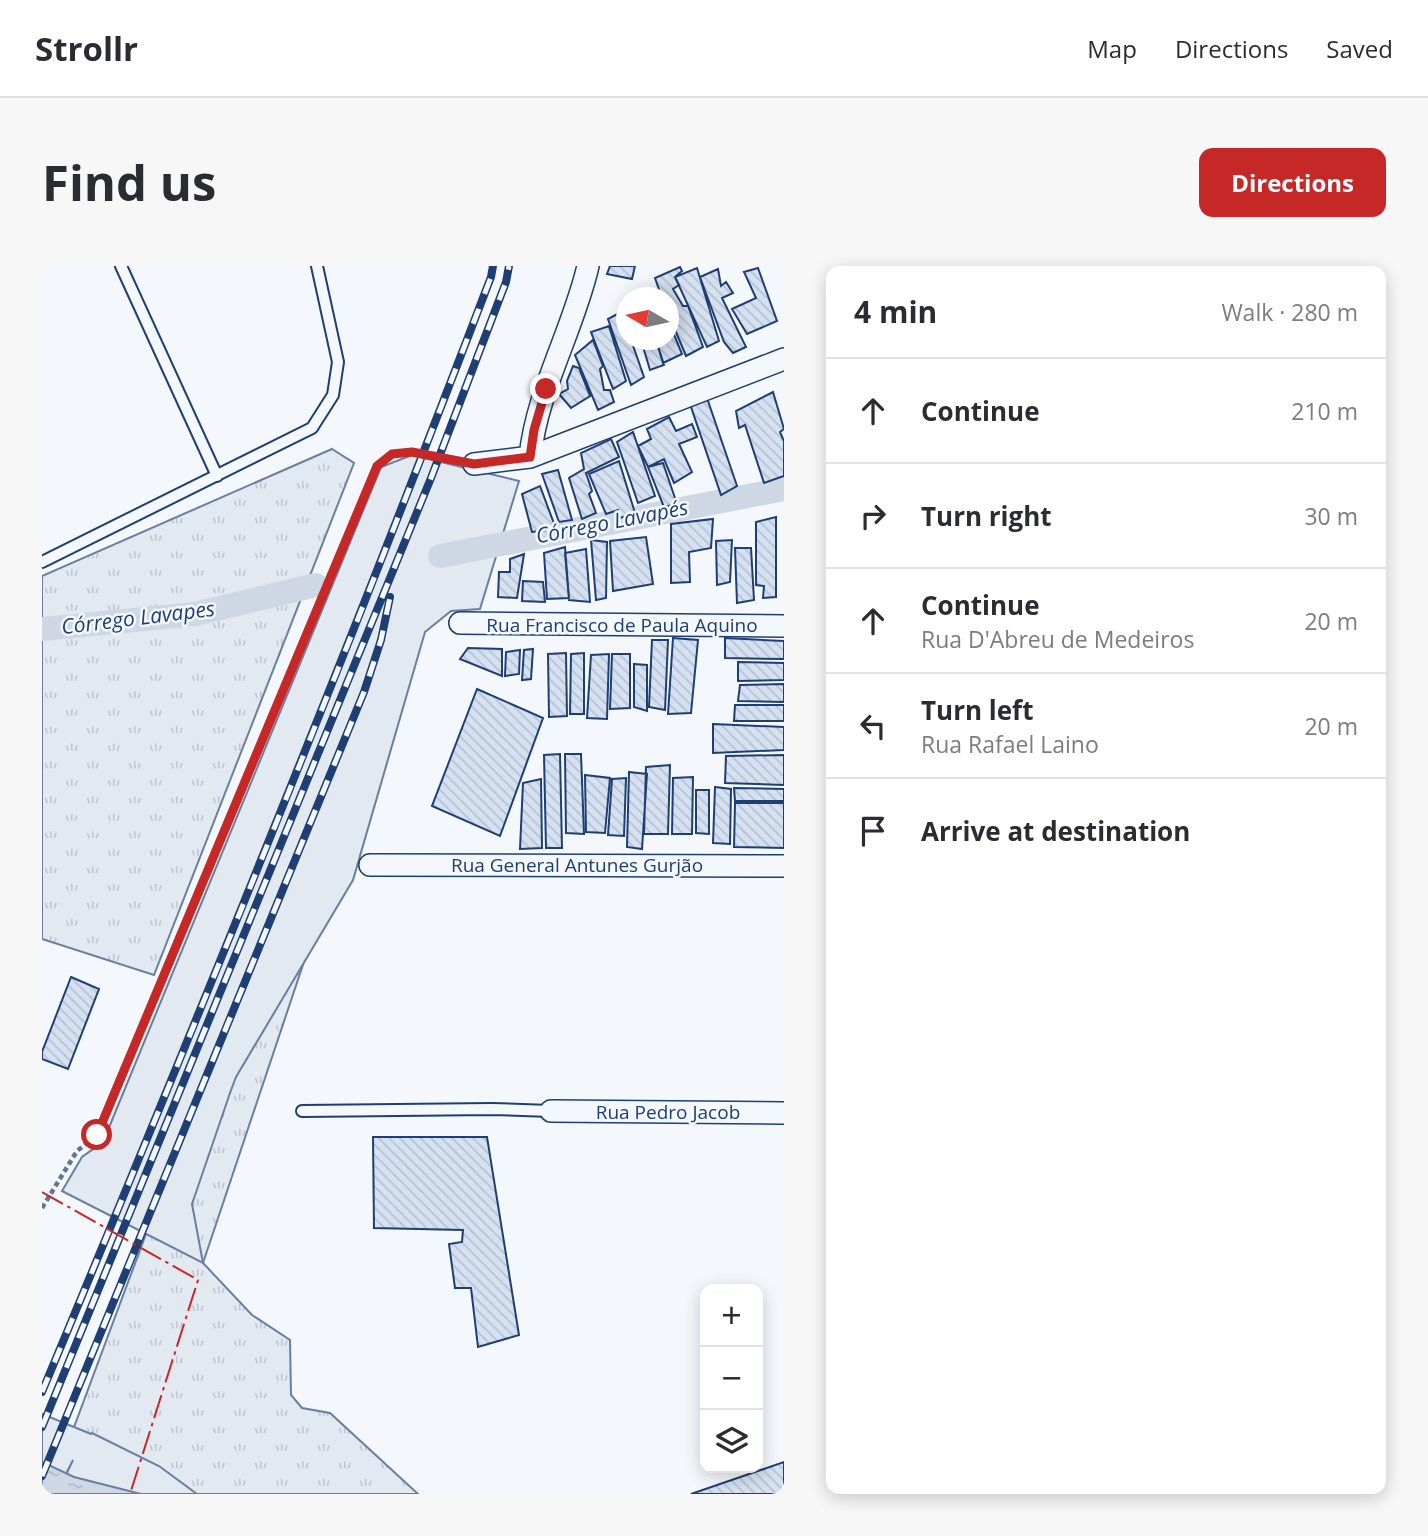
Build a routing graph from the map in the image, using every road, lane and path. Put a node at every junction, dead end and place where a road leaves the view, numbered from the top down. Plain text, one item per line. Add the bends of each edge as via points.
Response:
1 (121, 266) edge
2 (317, 266) edge
3 (588, 266) edge
4 (784, 359) edge
5 (530, 457) junction
6 (474, 464) joint
7 (217, 476) junction
8 (42, 562) edge
9 (460, 623) dead end
10 (784, 626) edge
11 (370, 865) dead end
12 (784, 866) edge
13 (302, 1111) dead end
14 (551, 1111) joint
15 (784, 1113) edge
16 (42, 1208) edge

1 - 7 lane
2 - 7 lane via 338,362 333,395 312,428
3 - 5 street via 546,389
4 - 5 street
5 - 6 street
6 - 16 path via 412,452 392,454 377,466 97,1135 77,1151
7 - 8 lane
9 - 10 street, Rua Francisco de Paula Aquino
11 - 12 street, Rua General Antunes Gurjão
13 - 14 lane
14 - 15 street, Rua Pedro Jacob

